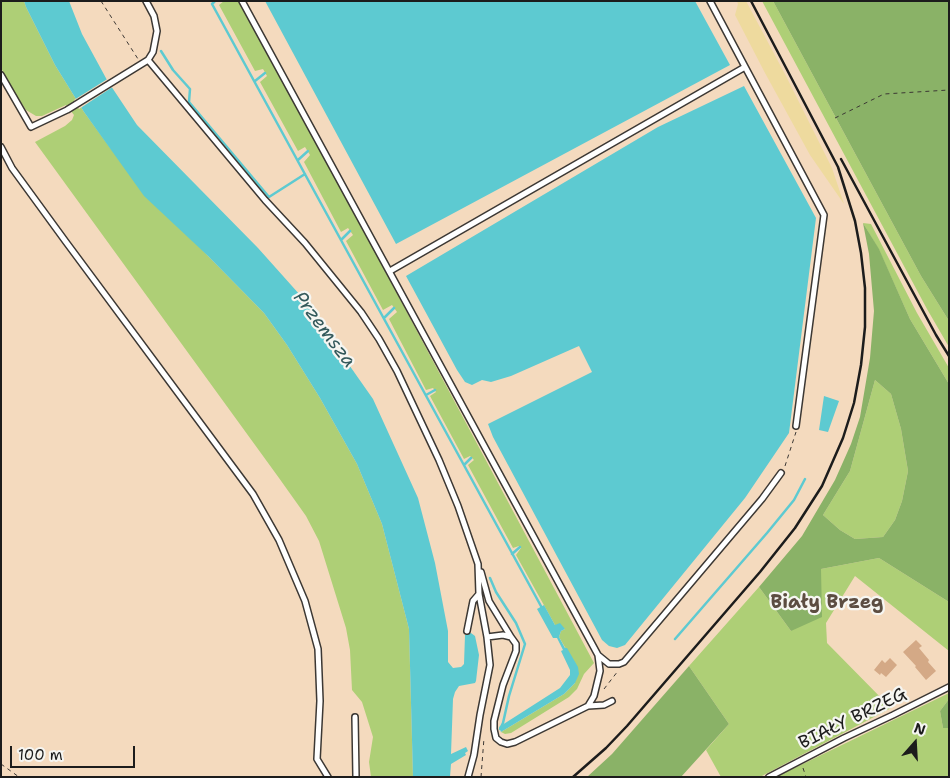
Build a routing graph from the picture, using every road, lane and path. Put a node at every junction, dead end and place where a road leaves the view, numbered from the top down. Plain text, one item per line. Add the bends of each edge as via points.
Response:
1 (101, 1) edge
2 (146, 1) edge
3 (242, 1) edge
4 (710, 1) edge
5 (148, 60) junction
6 (141, 64) junction
7 (745, 66) junction
8 (1, 76) edge
9 (949, 90) edge
10 (835, 118) dead end
11 (1, 147) edge
12 (390, 272) junction
13 (796, 426) dead end
14 (795, 434) dead end
15 (781, 473) joint
16 (478, 564) junction
17 (479, 594) junction
18 (467, 631) dead end
19 (487, 637) junction
20 (511, 638) junction
21 (598, 655) junction
22 (624, 662) junction
23 (949, 687) edge
24 (601, 693) dead end
25 (612, 701) dead end
26 (588, 706) junction
27 (355, 717) dead end
28 (800, 761) junction
29 (1, 764) edge
30 (19, 777) edge
31 (328, 777) edge
32 (356, 777) edge
33 (468, 777) edge
34 (769, 777) edge
35 (806, 777) edge

1 - 6 path
2 - 5 lane via 157,31
3 - 12 lane
4 - 7 lane
5 - 6 lane
5 - 16 lane via 336,280 379,339 439,460
6 - 8 lane via 67,110 31,127
7 - 12 lane
7 - 13 lane via 824,215
9 - 10 path via 884,94
11 - 31 lane via 12,168 253,494 278,540 305,601 318,649 317,759
12 - 21 lane
14 - 15 path
15 - 22 lane
16 - 17 lane
16 - 20 lane via 489,601
17 - 18 lane via 473,601
17 - 19 lane
19 - 20 lane via 503,635
19 - 33 lane via 490,666
20 - 26 lane via 516,648 497,706 496,738 507,744 515,742
21 - 22 lane via 610,664
21 - 26 lane via 600,671
22 - 24 path
23 - 28 lane, BIAŁY BRZEG
25 - 26 lane
27 - 32 lane
28 - 34 lane, BIAŁY BRZEG
28 - 35 path
29 - 30 path

